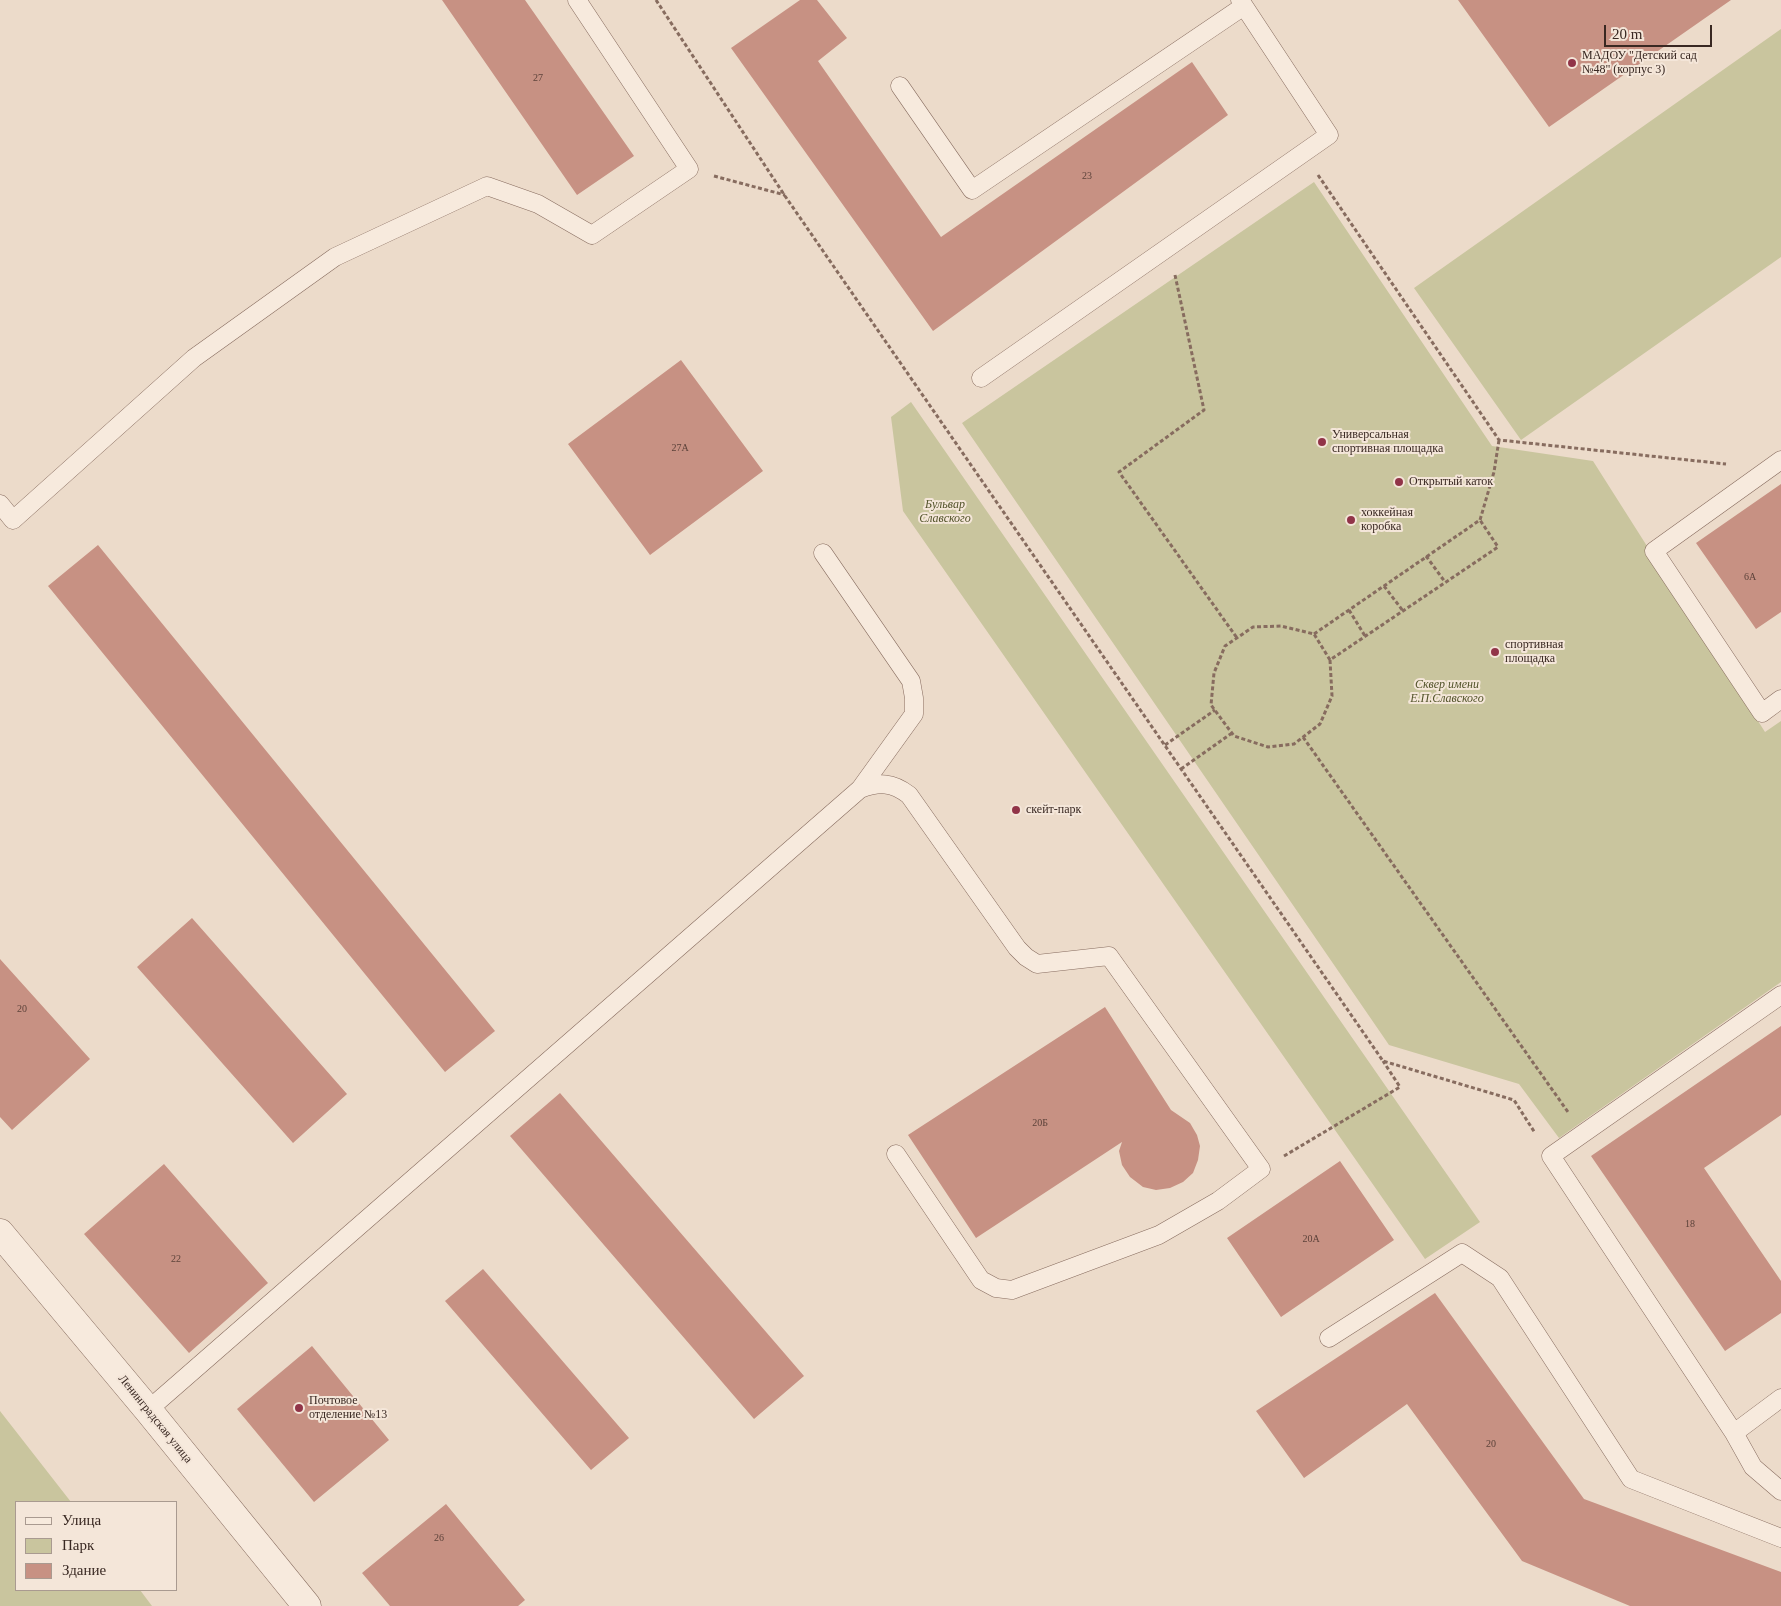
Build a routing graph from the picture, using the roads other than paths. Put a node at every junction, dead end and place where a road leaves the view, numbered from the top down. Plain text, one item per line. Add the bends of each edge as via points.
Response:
1 (578, 0) edge
2 (1242, 3) edge
3 (900, 86) dead end
4 (981, 378) dead end
5 (1775, 464) edge
6 (0, 504) edge
7 (823, 553) dead end
8 (1781, 699) edge
9 (860, 789) junction
10 (1781, 995) edge
11 (896, 1154) dead end
12 (0, 1233) edge
13 (1329, 1338) dead end
14 (1781, 1398) edge
15 (148, 1410) junction
16 (1734, 1433) junction
17 (1781, 1491) edge
18 (1781, 1538) edge
19 (307, 1606) edge

1 - 6 lane via 689,169 592,235 538,204 487,186 335,257 194,358 13,520
2 - 3 lane via 972,190
2 - 4 lane via 1329,135
5 - 8 lane via 1654,551 1762,713
7 - 9 lane via 910,681 914,698 914,714
9 - 11 lane via 886,784 899,787 909,795 1026,957 1037,964 1109,956 1261,1169 1218,1201 1159,1235 1012,1290 996,1288 981,1280
9 - 15 lane
10 - 16 lane via 1550,1156
12 - 15 street, Ленинградская улица
13 - 18 lane via 1462,1254 1500,1278 1631,1480
14 - 16 lane
15 - 19 street, Ленинградская улица
16 - 17 lane via 1753,1467

